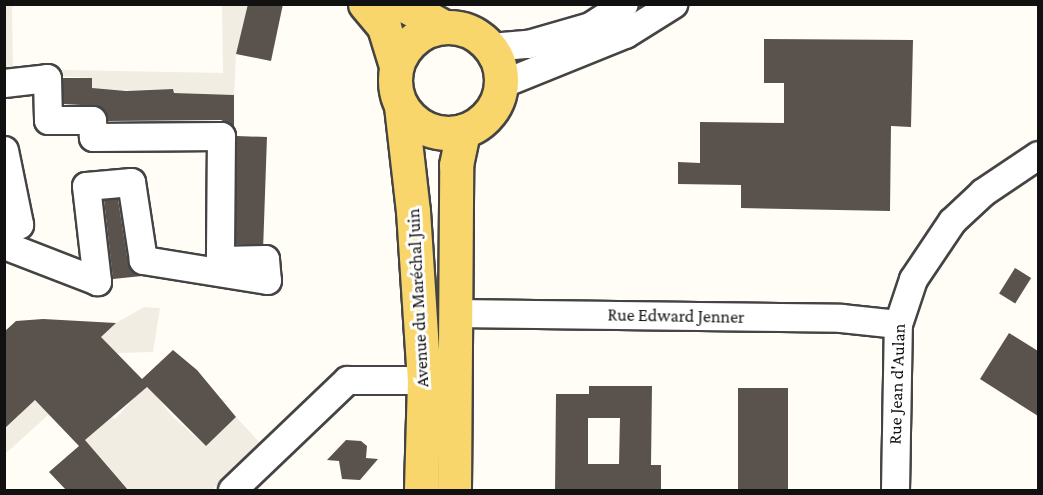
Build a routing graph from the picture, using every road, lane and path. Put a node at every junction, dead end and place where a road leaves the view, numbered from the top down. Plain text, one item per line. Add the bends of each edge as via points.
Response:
1 (364, 4) edge
2 (402, 4) edge
3 (624, 4) edge
4 (673, 4) edge
5 (444, 27) junction
6 (490, 47) junction
7 (396, 66) junction
8 (4, 83) edge
9 (501, 84) junction
10 (401, 106) junction
11 (463, 131) junction
12 (4, 150) edge
13 (1038, 155) edge
14 (4, 228) edge
15 (4, 245) edge
16 (454, 314) junction
17 (898, 324) junction
18 (439, 380) junction
19 (422, 486) edge
20 (232, 490) edge
21 (454, 490) edge
22 (895, 490) edge

1 - 7 main road via 384,27
2 - 5 main road
3 - 6 street via 590,26 528,44
4 - 9 street via 625,34
5 - 6 main road via 462,29
5 - 7 main road via 414,39
6 - 9 main road
7 - 10 main road via 394,87
8 - 15 street via 48,78 48,120 92,120 93,137 221,136 220,260 265,259 267,280 143,260 131,182 86,186 97,281
9 - 11 main road via 489,114
10 - 11 main road via 428,130
10 - 18 main road, Avenue du Maréchal Juin
11 - 16 main road, Avenue du Maréchal Juin via 456,165
12 - 14 street via 19,224
13 - 17 street, Rue Jean d'Aulan via 983,192 945,228 913,279
16 - 17 street, Rue Edward Jenner via 841,318
16 - 18 main road, Avenue du Maréchal Juin
17 - 22 street, Rue Jean d'Aulan
18 - 19 main road, Avenue du Maréchal Juin
18 - 20 street via 347,380
18 - 21 main road, Avenue du Maréchal Juin

